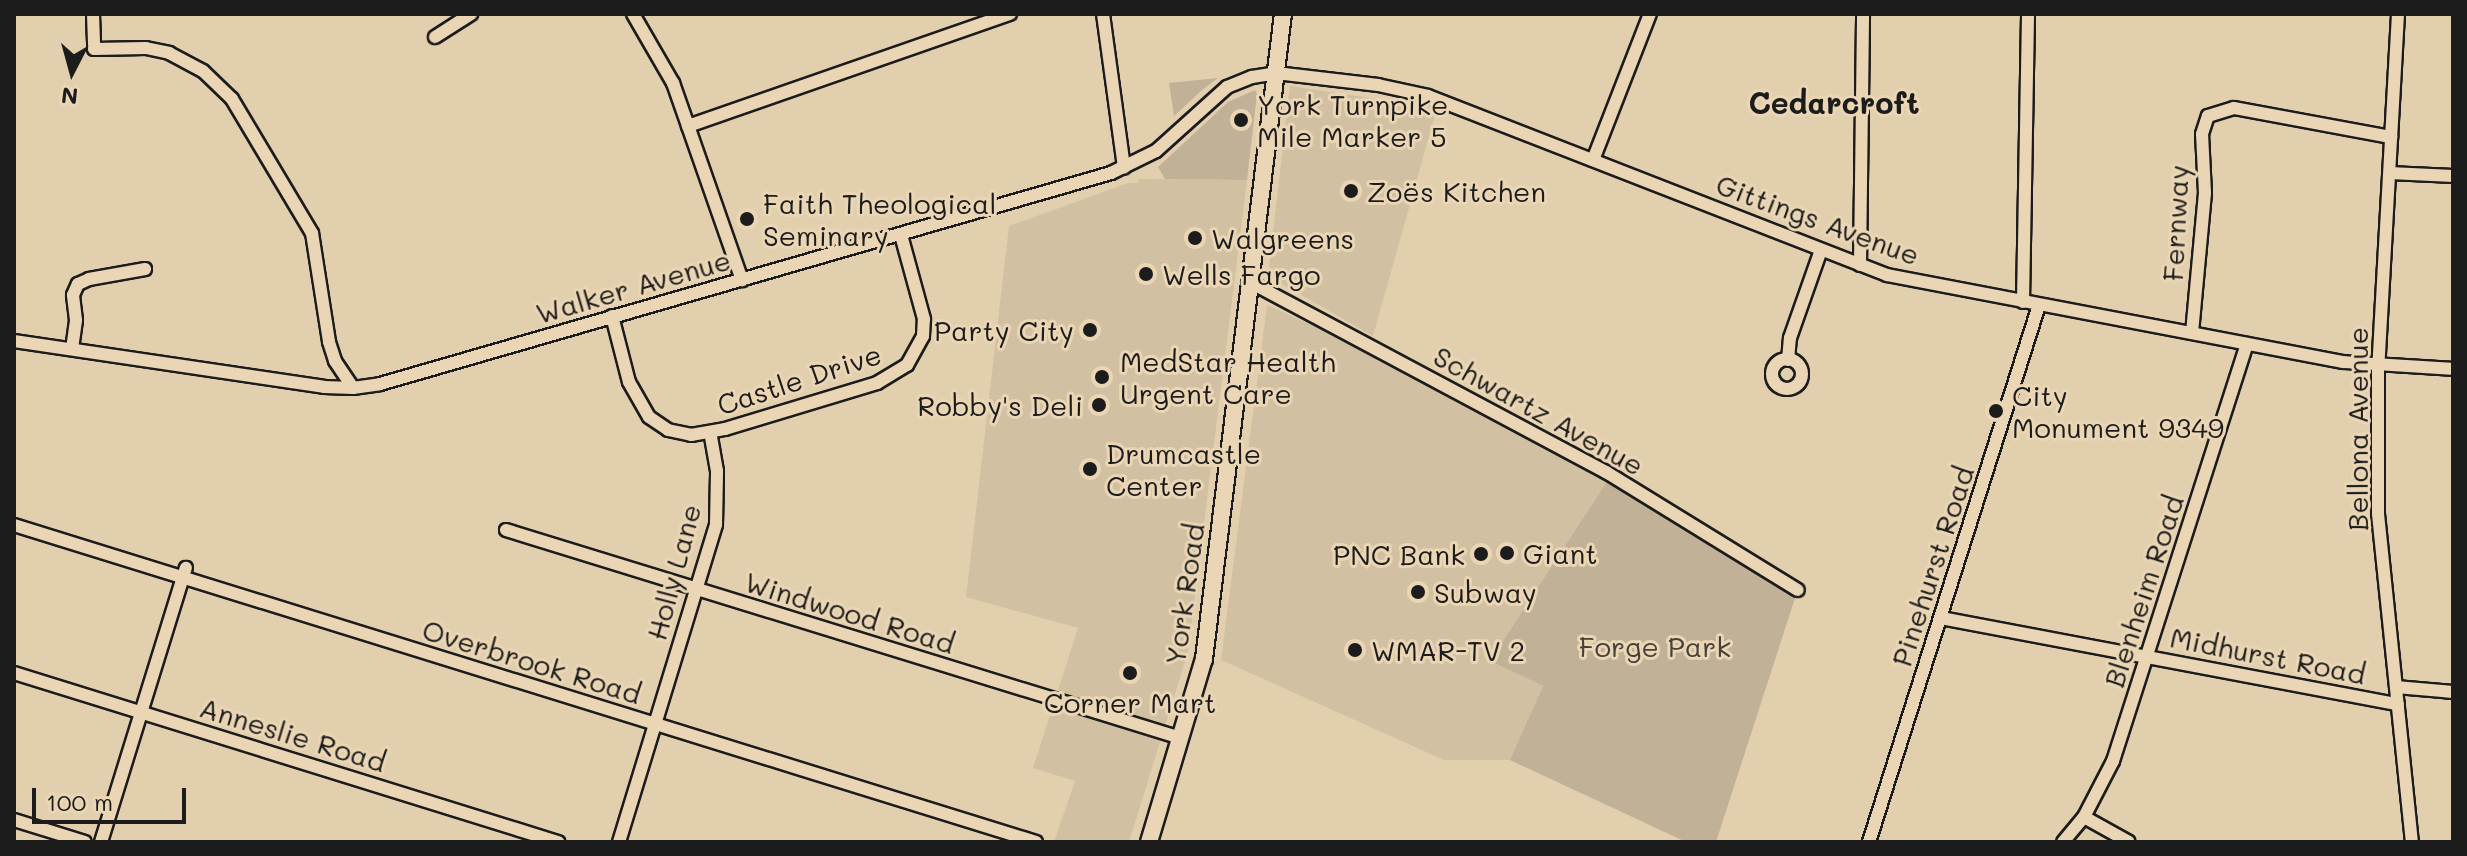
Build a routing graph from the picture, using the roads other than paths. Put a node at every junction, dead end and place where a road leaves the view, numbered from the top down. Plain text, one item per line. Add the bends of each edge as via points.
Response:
1 (93, 14) edge
2 (471, 14) edge
3 (633, 14) edge
4 (1010, 14) edge
5 (1103, 14) edge
6 (1283, 14) edge
7 (1650, 14) edge
8 (1863, 14) edge
9 (2028, 14) edge
10 (2398, 14) edge
11 (435, 37) dead end
12 (1276, 73) junction
13 (688, 126) junction
14 (2391, 137) junction
15 (1593, 160) junction
16 (1124, 168) junction
17 (2390, 173) junction
18 (2453, 176) edge
19 (901, 235) junction
20 (1821, 250) junction
21 (1860, 265) junction
22 (145, 269) dead end
23 (742, 280) junction
24 (1250, 282) junction
25 (2023, 302) junction
26 (2039, 305) junction
27 (612, 316) junction
28 (2192, 333) junction
29 (14, 341) edge
30 (2247, 344) junction
31 (72, 349) junction
32 (1788, 360) dead end
33 (2378, 367) junction
34 (2453, 369) edge
35 (353, 388) junction
36 (710, 433) junction
37 (14, 525) edge
38 (506, 530) dead end
39 (184, 573) junction
40 (696, 590) junction
41 (1798, 590) dead end
42 (1941, 618) junction
43 (2148, 657) junction
44 (14, 673) edge
45 (2396, 687) junction
46 (2453, 692) edge
47 (2398, 704) junction
48 (141, 712) junction
49 (655, 724) junction
50 (1181, 738) junction
51 (2084, 817) junction
52 (14, 820) edge
53 (511, 828) junction
54 (85, 842) edge
55 (101, 842) edge
56 (507, 842) edge
57 (558, 842) edge
58 (619, 842) edge
59 (1036, 842) edge
60 (1149, 842) edge
61 (1869, 842) edge
62 (2063, 842) edge
63 (2129, 842) edge
64 (2412, 842) edge

1 - 35 street via 94,49 169,53 220,85 312,233 329,342
2 - 11 street
3 - 13 street via 667,70
4 - 13 street
5 - 16 street
6 - 12 main road, York Road
7 - 15 street
8 - 21 street
9 - 25 street
10 - 14 street, Bellona Avenue
12 - 15 street, Gittings Avenue via 1404,89
12 - 16 street, Walker Avenue via 1227,87 1156,151
12 - 24 main road, York Road
13 - 23 street
14 - 17 street, Bellona Avenue
14 - 28 street, Fernway via 2234,108 2208,116 2202,134 2205,193
15 - 20 street, Gittings Avenue
16 - 19 street, Walker Avenue
17 - 18 street
17 - 33 street, Bellona Avenue
19 - 23 street, Walker Avenue
19 - 36 street, Castle Drive via 924,319 923,336 907,365 877,383
20 - 21 street, Gittings Avenue
20 - 32 street via 1790,338
21 - 25 street, Gittings Avenue via 1902,279
22 - 31 street via 78,284
23 - 27 street, Walker Avenue
24 - 41 street, Schwartz Avenue via 1606,472
24 - 50 main road, York Road via 1204,659
25 - 26 street, Gittings Avenue
26 - 28 street, Gittings Avenue
26 - 42 street, Pinehurst Road
27 - 35 street, Walker Avenue via 408,377
27 - 36 street via 629,382 649,417 677,432
28 - 30 street, Gittings Avenue
29 - 31 street, Walker Avenue
30 - 33 street, Gittings Avenue
30 - 43 street, Blenheim Road
31 - 35 street, Walker Avenue
33 - 34 street, Gittings Avenue
33 - 45 street, Bellona Avenue via 2379,533
36 - 40 street, Holly Lane via 717,471 716,525
37 - 39 street, Overbrook Road
38 - 40 street, Windwood Road
39 - 48 street
39 - 49 street, Overbrook Road
40 - 49 street, Holly Lane
40 - 50 street, Windwood Road
42 - 43 street, Midhurst Road
42 - 61 street, Pinehurst Road
43 - 47 street, Midhurst Road
43 - 51 street, Blenheim Road via 2113,761
44 - 48 street, Anneslie Road
45 - 46 street, Midhurst Road
45 - 47 street, Bellona Avenue
47 - 64 street, Bellona Avenue
48 - 53 street, Anneslie Road
48 - 55 street
49 - 58 street, Holly Lane
49 - 59 street, Overbrook Road
50 - 60 main road, York Road
51 - 62 street, Blenheim Road
51 - 63 street
52 - 54 street
53 - 56 street
53 - 57 street, Anneslie Road

